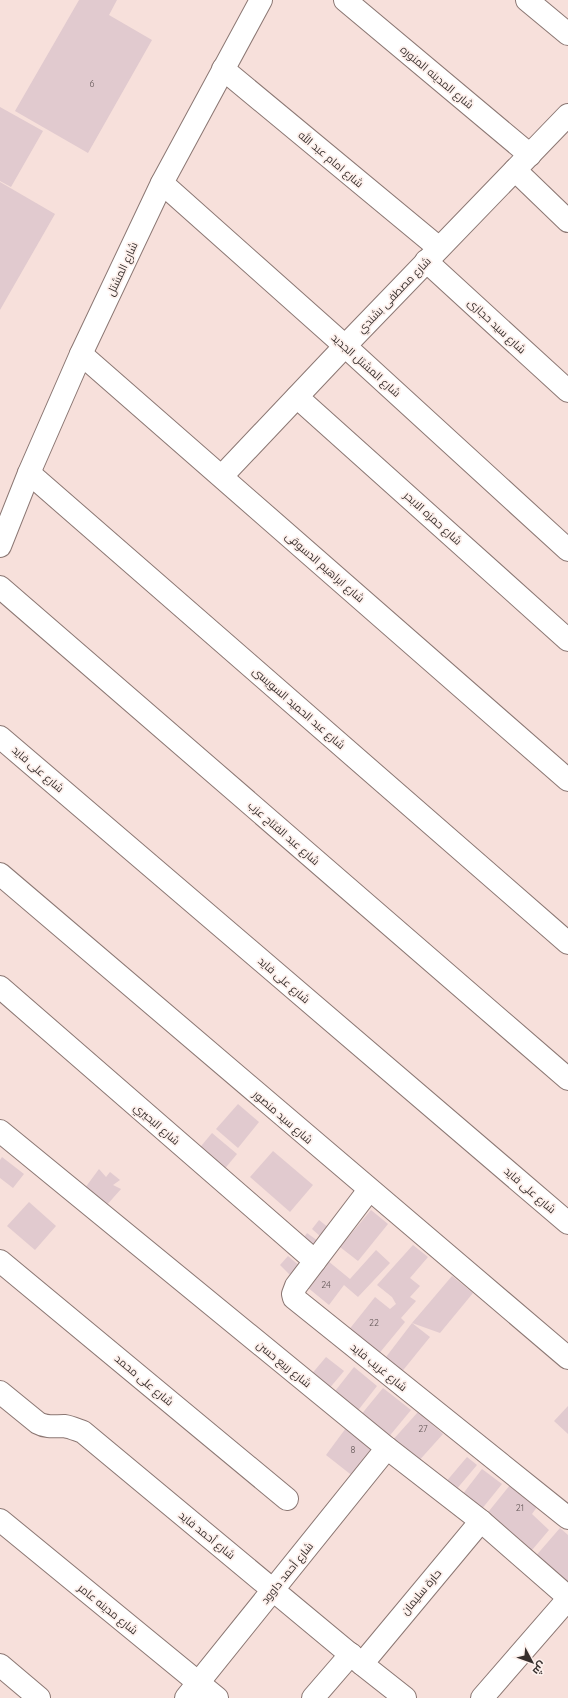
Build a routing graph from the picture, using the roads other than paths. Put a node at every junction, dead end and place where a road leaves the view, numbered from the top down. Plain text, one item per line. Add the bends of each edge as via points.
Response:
1 (261, 0) edge
2 (345, 0) edge
3 (527, 0) edge
4 (568, 34) edge
5 (223, 69) junction
6 (568, 116) edge
7 (522, 162) junction
8 (162, 183) junction
9 (568, 221) edge
10 (433, 255) junction
11 (345, 346) junction
12 (81, 354) junction
13 (568, 391) edge
14 (297, 397) junction
15 (29, 473) junction
16 (222, 476) junction
17 (0, 546) edge
18 (568, 550) edge
19 (0, 587) edge
20 (568, 640) edge
21 (0, 737) edge
22 (568, 780) edge
23 (0, 874) edge
24 (568, 942) edge
25 (0, 987) edge
26 (568, 1079) edge
27 (0, 1130) edge
28 (369, 1190) junction
29 (568, 1223) edge
30 (0, 1261) edge
31 (315, 1261) junction
32 (568, 1358) edge
33 (0, 1392) edge
34 (387, 1448) junction
35 (287, 1499) dead end
36 (568, 1518) edge
37 (0, 1520) edge
38 (481, 1521) junction
39 (274, 1589) junction
40 (568, 1598) edge
41 (356, 1659) junction
42 (0, 1665) edge
43 (192, 1690) edge
44 (39, 1698) edge
45 (216, 1698) edge
46 (313, 1698) edge
47 (405, 1698) edge
48 (482, 1698) edge

1 - 5 street, شارع المشتل
2 - 7 street, شارع المدينه المنوره
3 - 4 street
5 - 8 street, شارع المشتل
5 - 10 street, شارع امام عبد الله
6 - 7 street, شارع مصطفى بشندي
7 - 9 street, شارع المدينه المنوره
7 - 10 street, شارع مصطفى بشندي
8 - 11 street, شارع المشتل الجديد
8 - 12 street, شارع المشتل
10 - 11 street, شارع مصطفى بشندي
10 - 13 street, شارع سيد حجازى
11 - 14 street, شارع مصطفى بشندي
11 - 18 street, شارع المشتل الجديد
12 - 15 street, شارع المشتل
12 - 16 street, شارع ابراهيم الدسوقى
14 - 16 street, شارع مصطفى بشندي
14 - 20 street, شارع حمزه الابحر
15 - 17 street, شارع المشتل
15 - 24 street, شارع عبد الحميد السويسى
16 - 22 street, شارع ابراهيم الدسوقى
19 - 26 street, شارع عبد الفتاح عزب
21 - 29 street, شارع على فايد
23 - 28 street, شارع سيد منصور
25 - 31 street, شارع البحيري
27 - 34 street, شارع ربيع حسن
28 - 31 street, شارع غريب فايد
28 - 32 street, شارع سيد منصور
30 - 35 street, شارع على محمد
31 - 36 street, شارع غريب فايد via 294,1290 296,1300
33 - 39 street, شارع أحمد فايد via 44,1426 64,1426 83,1432
34 - 38 street, شارع ربيع حسن
34 - 39 street, شارع أحمد داوود
37 - 43 street, شارع مدينه عامر
38 - 40 street, شارع ربيع حسن
38 - 41 street, حارة سليمان
39 - 41 street, شارع أحمد فايد
39 - 43 street, شارع أحمد داوود
40 - 48 street
41 - 46 street, حارة سليمان
41 - 47 street, شارع أحمد فايد
42 - 44 street
43 - 45 street, شارع مدينه عامر

